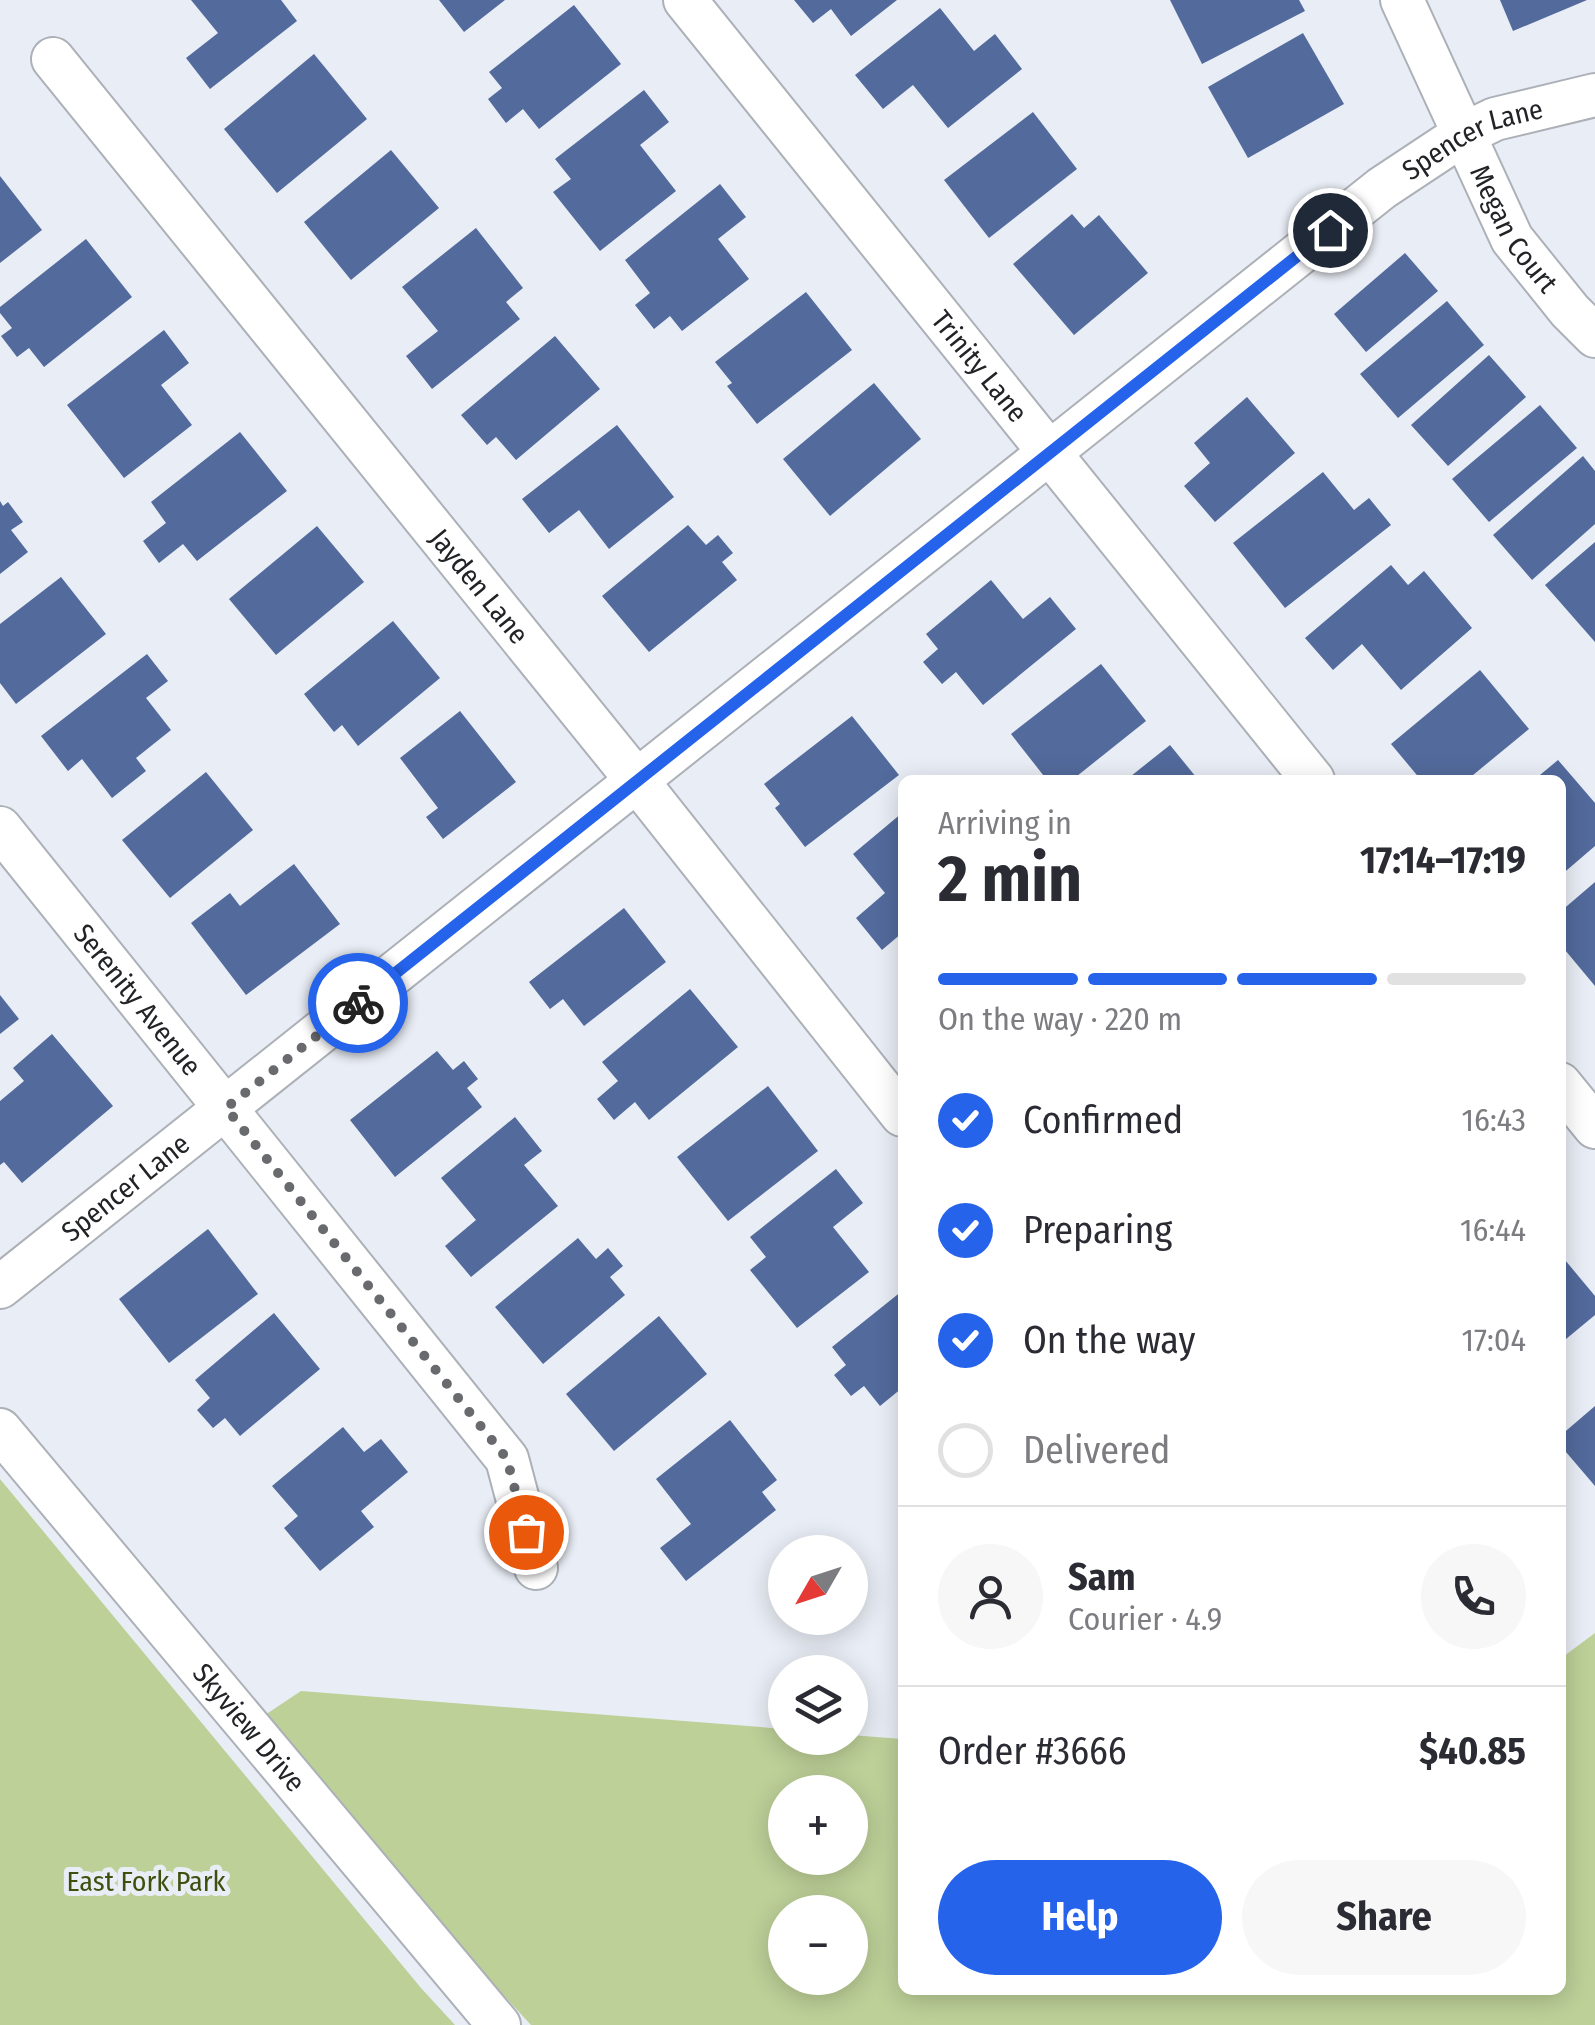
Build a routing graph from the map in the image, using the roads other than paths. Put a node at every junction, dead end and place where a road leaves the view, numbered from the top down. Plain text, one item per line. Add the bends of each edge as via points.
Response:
1 (685, 0) edge
2 (1402, 0) edge
3 (53, 59) dead end
4 (1595, 95) edge
5 (1462, 135) junction
6 (1595, 336) edge
7 (1049, 456) junction
8 (1308, 775) edge
9 (638, 782) junction
10 (0, 828) edge
11 (1566, 1091) edge
12 (226, 1108) junction
13 (898, 1110) edge
14 (1595, 1127) edge
15 (0, 1287) edge
16 (0, 1430) edge
17 (536, 1568) dead end
18 (499, 2025) edge

1 - 7 street, Trinity Lane
2 - 5 street, Megan Court
3 - 9 street, Jayden Lane
4 - 5 street, Spencer Lane via 1495,119
5 - 6 street, Megan Court via 1512,240
5 - 7 street, Spencer Lane via 1382,188
7 - 8 street, Trinity Lane
7 - 9 street, Spencer Lane
9 - 12 street, Spencer Lane
9 - 13 street, Jayden Lane
10 - 12 street, Serenity Avenue
11 - 14 street
12 - 15 street, Spencer Lane
12 - 17 street, Serenity Avenue via 507,1459
16 - 18 street, Skyview Drive

